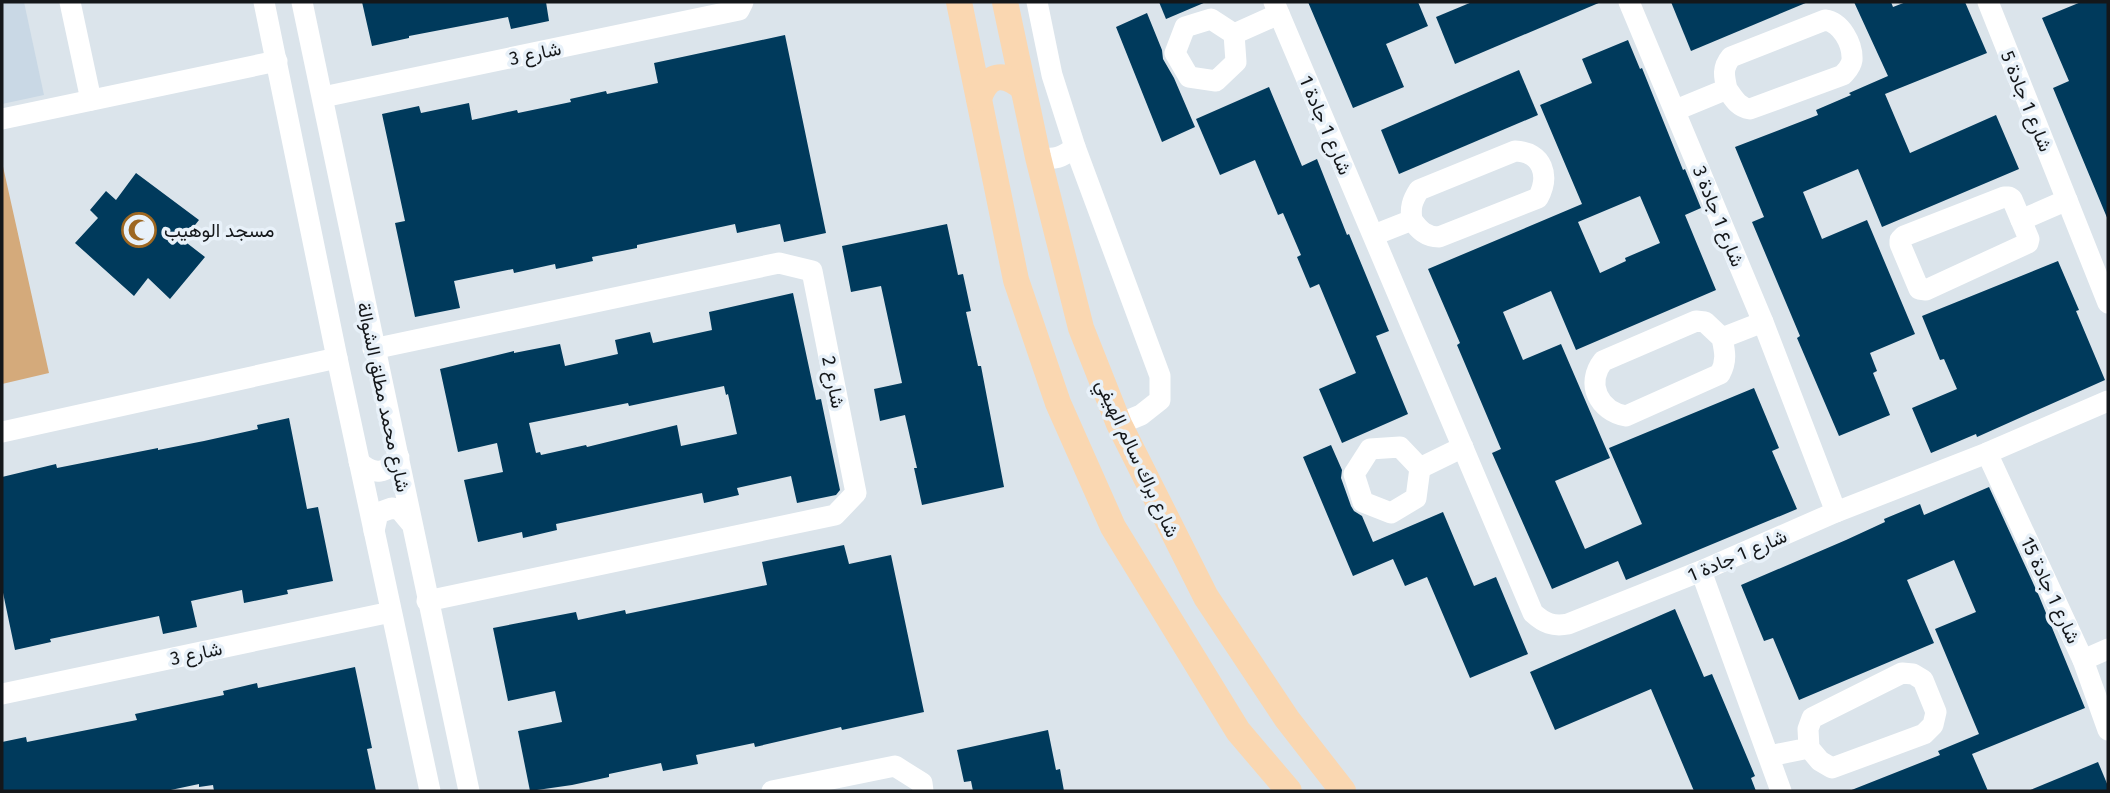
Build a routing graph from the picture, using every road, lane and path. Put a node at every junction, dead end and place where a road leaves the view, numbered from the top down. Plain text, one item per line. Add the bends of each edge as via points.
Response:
1 (70, 2) edge
2 (264, 2) edge
3 (302, 2) edge
4 (743, 2) edge
5 (960, 2) edge
6 (1006, 2) edge
7 (1037, 2) edge
8 (1629, 2) edge
9 (1988, 2) edge
10 (1276, 8) edge
11 (1234, 34) dead end
12 (277, 61) junction
13 (1023, 88) junction
14 (1727, 89) junction
15 (323, 97) junction
16 (979, 98) junction
17 (91, 100) junction
18 (1676, 110) junction
19 (2, 119) edge
20 (1075, 147) junction
21 (1038, 157) junction
22 (2067, 200) junction
23 (1412, 220) junction
24 (2021, 220) junction
25 (1374, 235) junction
26 (2108, 303) edge
27 (1763, 322) junction
28 (1722, 338) junction
29 (373, 349) junction
30 (337, 358) junction
31 (2108, 401) edge
32 (1119, 424) junction
33 (2, 432) edge
34 (1463, 447) junction
35 (1987, 453) junction
36 (399, 457) junction
37 (359, 462) junction
38 (1420, 468) dead end
39 (1836, 512) junction
40 (410, 523) junction
41 (374, 531) junction
42 (1701, 571) junction
43 (427, 601) junction
44 (391, 612) junction
45 (2108, 649) edge
46 (2083, 660) junction
47 (2, 695) edge
48 (2108, 730) edge
49 (1808, 748) junction
50 (1769, 756) junction
51 (430, 791) edge
52 (469, 791) edge
53 (772, 791) edge
54 (923, 791) edge
55 (1289, 791) edge
56 (1343, 791) edge
57 (1782, 791) edge

1 - 17 street
2 - 12 street, شارع محمد مطلق الشوالة
3 - 15 street, شارع محمد مطلق الشوالة
4 - 15 street, شارع 3 via 739,10
5 - 16 main road
6 - 13 main road, شارع براك سالم الهيفي
7 - 20 street via 1052,75
8 - 18 street, شارع 1 جادة 3
9 - 22 street, شارع 1 جادة 5
10 - 11 street, شارع 1 جادة 1
10 - 25 street, شارع 1 جادة 1
12 - 17 street
12 - 30 street, شارع محمد مطلق الشوالة
13 - 16 main road via 1011,78 997,77 984,84
13 - 21 main road, شارع براك سالم الهيفي
14 - 14 street via 1724,74 1731,57 1825,20 1839,26 1847,40 1852,59 1843,75 1751,109 1735,102
14 - 18 street
15 - 29 street, شارع محمد مطلق الشوالة
16 - 55 main road via 1016,280 1058,403 1107,514 1238,732
17 - 19 street
18 - 27 street, شارع 1 جادة 3
20 - 21 street via 1054,160
20 - 32 street via 1160,376 1160,400
21 - 32 main road, شارع براك سالم الهيفي via 1081,328
22 - 24 street
22 - 26 street, شارع 1 جادة 5
23 - 23 street via 1410,210 1419,190 1515,151 1533,155 1541,165 1545,177 1538,198 1439,237 1419,230
23 - 25 street
24 - 24 street via 2027,245 1924,290 1919,289 1900,244 1904,236 2007,197
25 - 34 street, شارع 1 جادة 1
27 - 28 street
27 - 39 street, شارع 1 جادة 3
28 - 28 street via 1705,321 1696,321 1603,361 1593,379 1598,395 1606,408 1626,415 1720,374 1726,354
29 - 36 street, شارع محمد مطلق الشوالة
29 - 43 street, شارع 2 via 779,263 812,271 856,493 835,515
30 - 33 street
30 - 37 street, شارع محمد مطلق الشوالة
31 - 35 street, شارع 1 جادة 1
32 - 56 main road, شارع براك سالم الهيفي via 1206,597 1287,719
34 - 38 street
34 - 42 street, شارع 1 جادة 1 via 1533,613 1540,620 1568,624
35 - 39 street, شارع 1 جادة 1
35 - 46 street, شارع 1 جادة 15
36 - 37 street via 381,472
36 - 40 street, شارع محمد مطلق الشوالة
37 - 41 street, شارع محمد مطلق الشوالة
39 - 42 street, شارع 1 جادة 1
40 - 41 street via 400,510 387,508 378,513
40 - 43 street, شارع محمد مطلق الشوالة
41 - 44 street, شارع محمد مطلق الشوالة
42 - 50 street
43 - 52 street, شارع محمد مطلق الشوالة
44 - 47 street, شارع 3
44 - 51 street, شارع محمد مطلق الشوالة
45 - 46 street
46 - 48 street, شارع 1 جادة 15
49 - 49 street via 1812,718 1902,673 1923,680 1936,712 1933,725 1924,734 1832,768
49 - 50 street
50 - 57 street
53 - 54 street via 895,766 922,783

